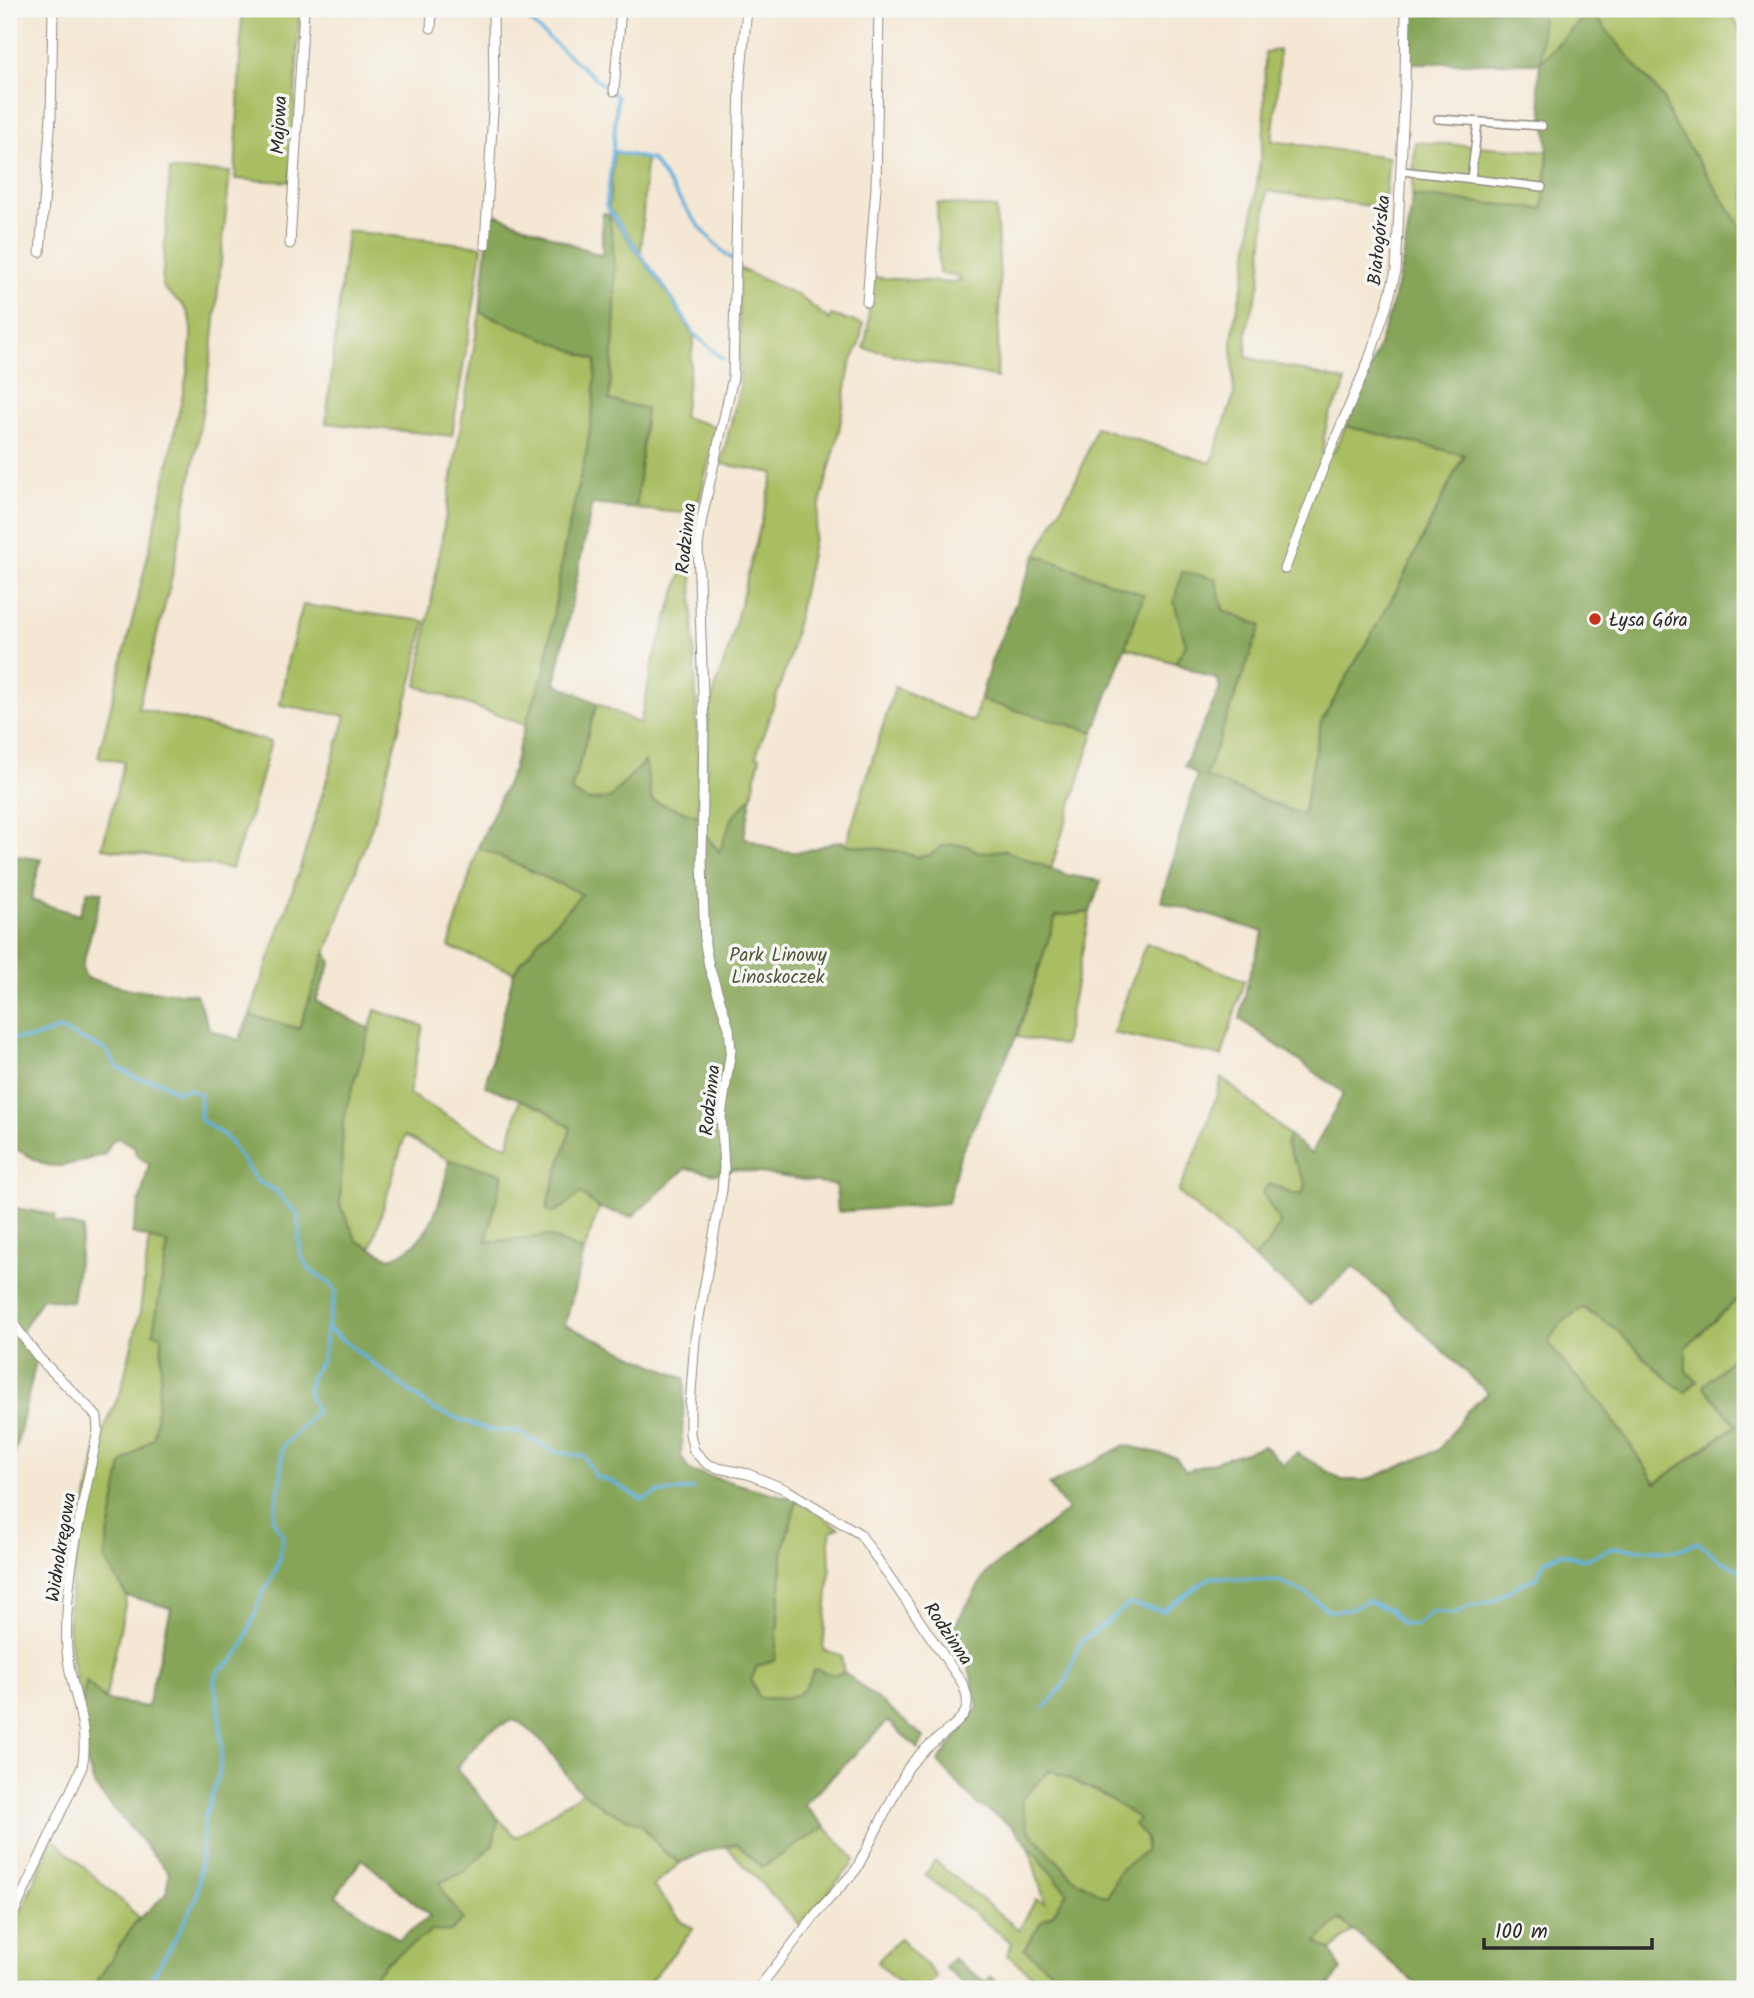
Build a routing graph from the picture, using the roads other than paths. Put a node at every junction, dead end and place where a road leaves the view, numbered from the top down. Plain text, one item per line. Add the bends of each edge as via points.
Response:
1 (53, 9) edge
2 (304, 9) edge
3 (432, 9) edge
4 (493, 9) edge
5 (621, 9) edge
6 (747, 9) edge
7 (878, 9) edge
8 (1406, 9) edge
9 (431, 28) dead end
10 (614, 91) dead end
11 (1438, 119) dead end
12 (1478, 122) junction
13 (1542, 126) dead end
14 (1402, 170) junction
15 (1471, 179) junction
16 (1542, 187) dead end
17 (290, 244) dead end
18 (485, 246) dead end
19 (40, 252) dead end
20 (867, 302) dead end
21 (1285, 569) dead end
22 (9, 1318) edge
23 (9, 1923) edge
24 (758, 1989) edge

1 - 19 street via 51,117
2 - 17 street, Majowa
3 - 9 street
4 - 18 street via 494,93
5 - 10 street
6 - 24 street, Rodzinna via 740,82 733,377 698,546 705,944 731,1050 721,1116 722,1190 695,1339 690,1434 695,1451 707,1464 766,1480 860,1535 961,1681 968,1701 963,1718 908,1768 856,1870
7 - 20 street via 876,187
8 - 14 street, Białogórska
11 - 12 street
12 - 13 street
12 - 15 street
14 - 15 street
14 - 21 street, Białogórska via 1393,285 1368,362
15 - 16 street
22 - 23 street, Widnokręgowa via 39,1358 97,1417 98,1430 67,1604 67,1652 85,1731 85,1753

